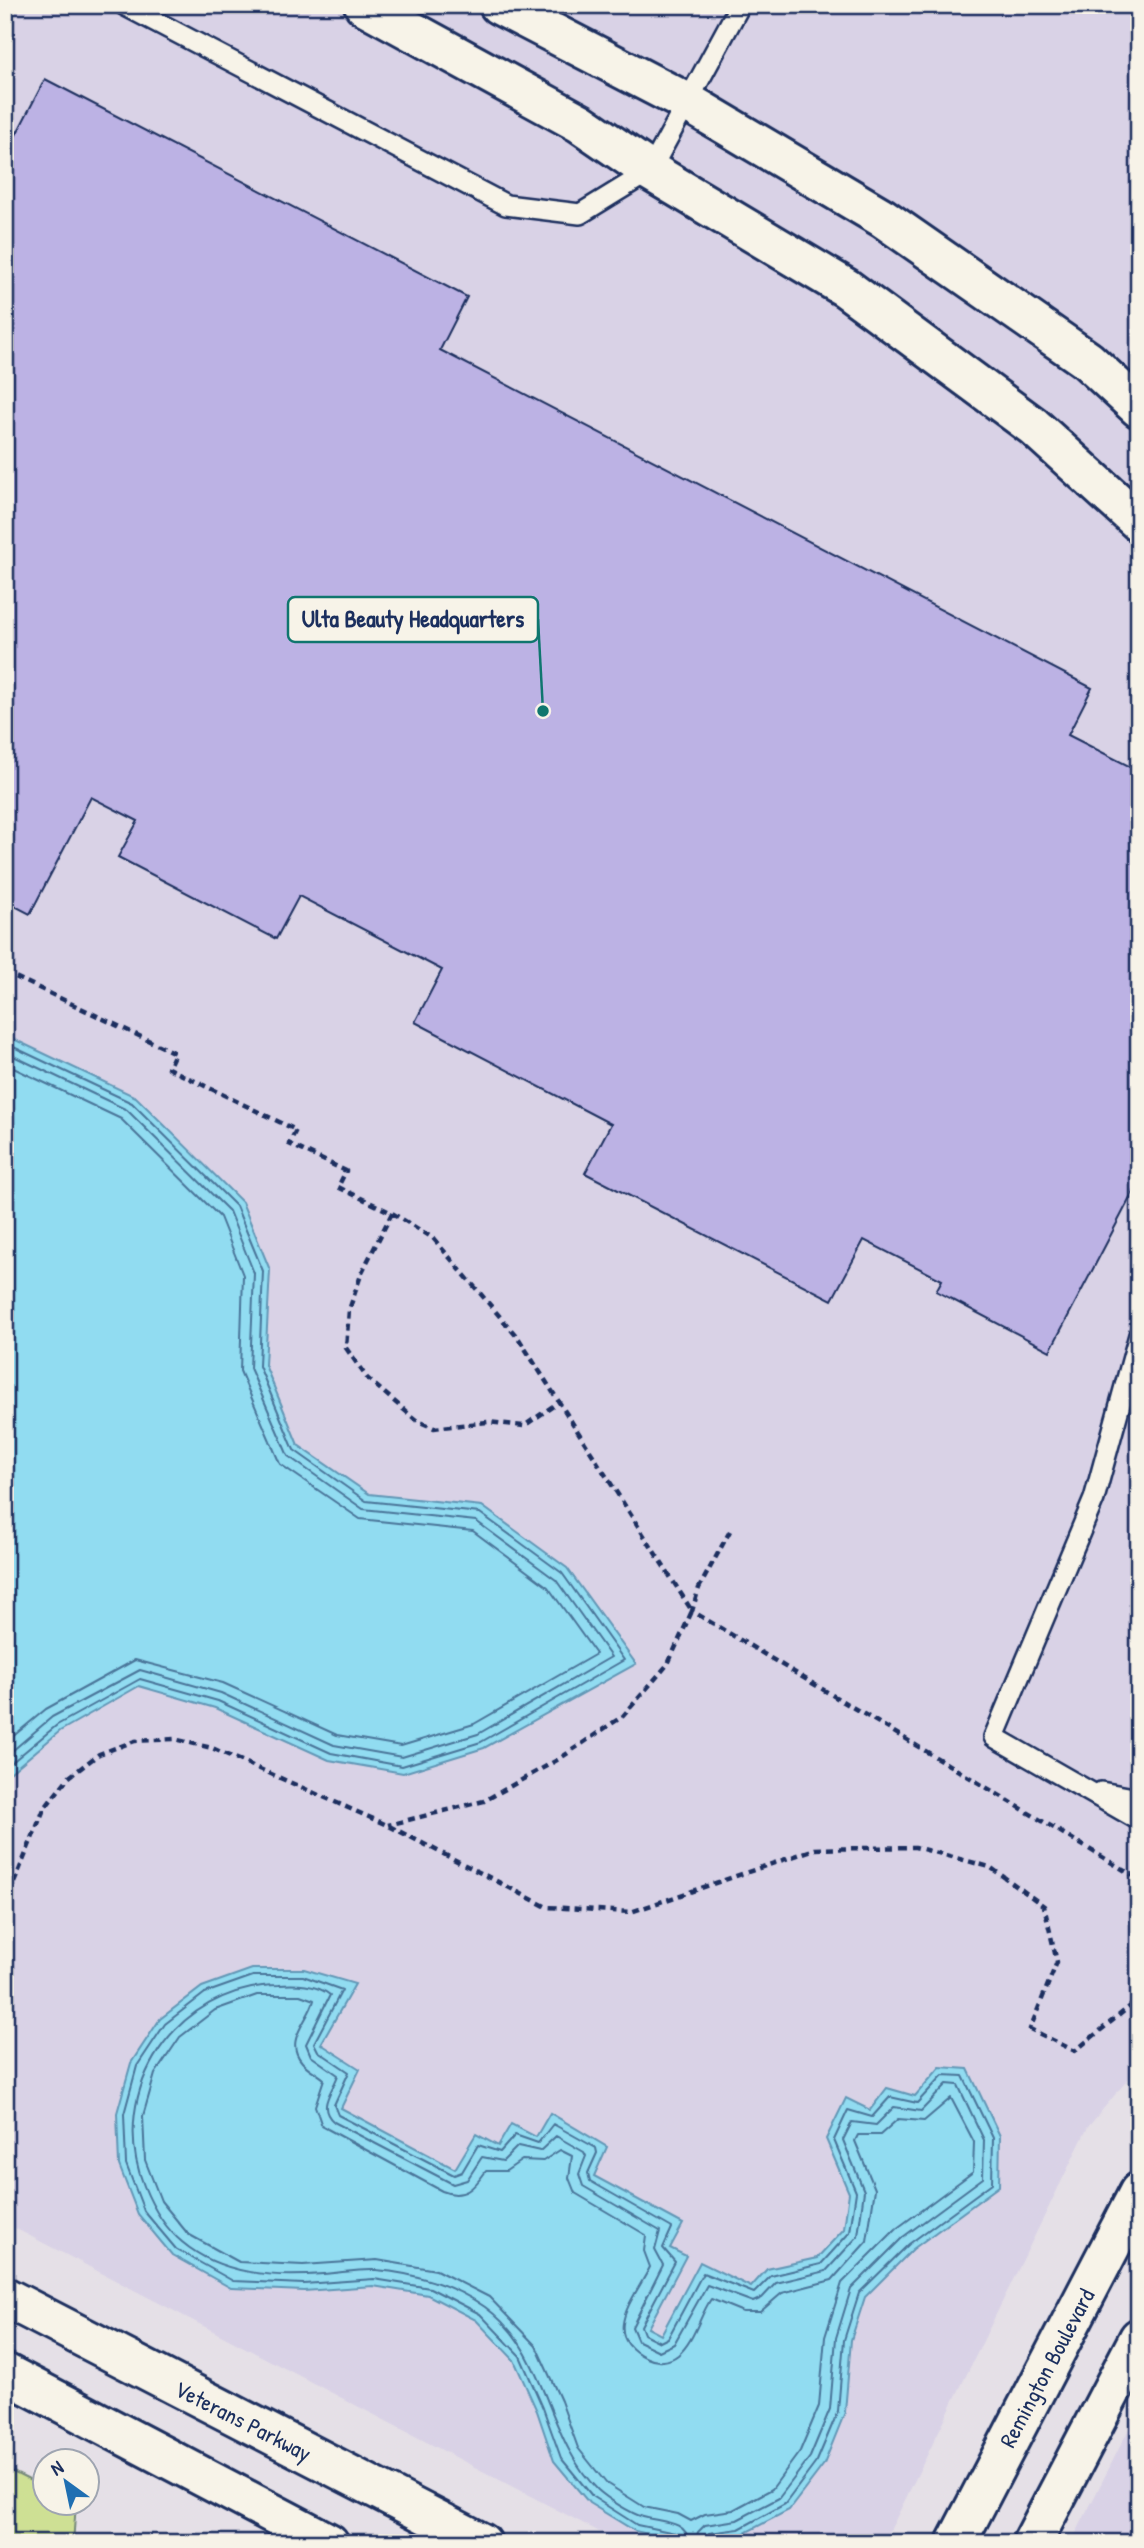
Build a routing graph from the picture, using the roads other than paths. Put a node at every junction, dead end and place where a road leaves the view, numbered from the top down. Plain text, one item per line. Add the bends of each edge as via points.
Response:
1 (124, 5) edge
2 (364, 5) edge
3 (499, 5) edge
4 (736, 7) edge
5 (687, 103) junction
6 (650, 171) junction
7 (1139, 408) edge
8 (1139, 522) edge
9 (1139, 1335) edge
10 (1087, 1790) junction
11 (1139, 1799) edge
12 (1139, 1820) edge
13 (1139, 2192) edge
14 (5, 2297) edge
15 (1139, 2338) edge
16 (5, 2373) edge
17 (329, 2543) edge
18 (482, 2543) edge
19 (956, 2543) edge
20 (1032, 2543) edge

1 - 6 lane via 506,205 580,214
2 - 6 street via 580,123
3 - 5 street
4 - 5 lane
5 - 6 lane
5 - 7 street via 883,218 1087,360
6 - 8 street via 846,288 1033,426
9 - 10 lane via 1094,1499 994,1737
10 - 11 lane
10 - 12 lane
13 - 19 street, Remington Boulevard
14 - 18 street, Veterans Parkway
15 - 20 street
16 - 17 street

